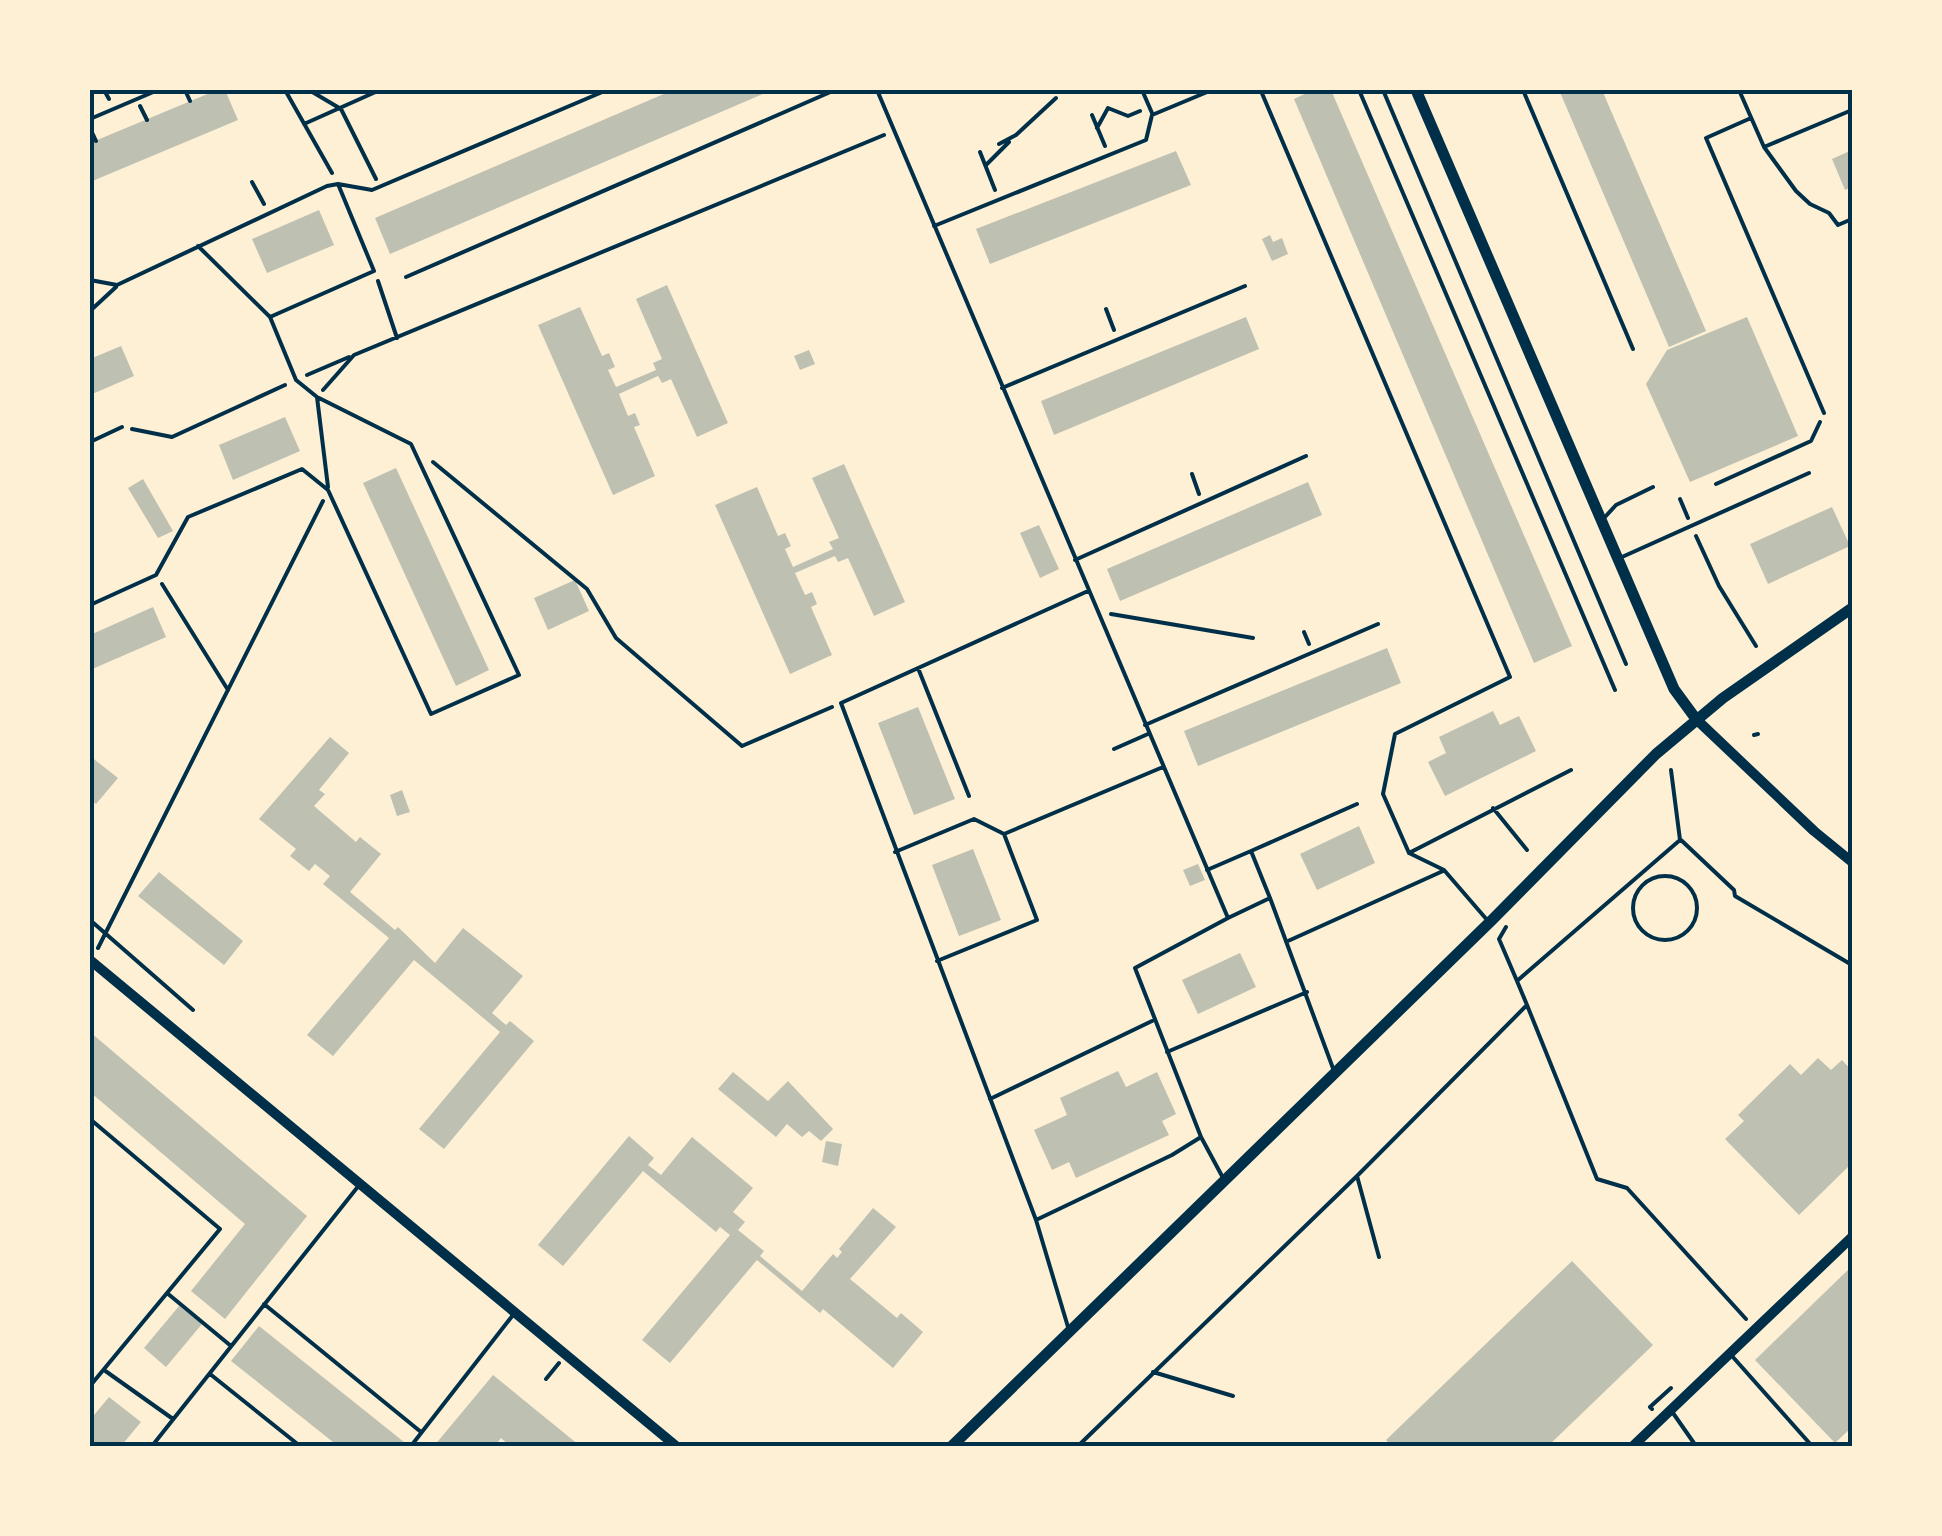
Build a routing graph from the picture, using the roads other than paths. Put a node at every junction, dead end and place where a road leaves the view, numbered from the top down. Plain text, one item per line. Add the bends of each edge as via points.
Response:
1 (158, 90) edge
2 (607, 90) edge
3 (835, 90) edge
4 (877, 90) edge
5 (1142, 90) edge
6 (1212, 90) edge
7 (1264, 90) edge
8 (1359, 90) edge
9 (1416, 90) edge
10 (1523, 90) edge
11 (1739, 90) edge
12 (1852, 110) edge
13 (1152, 115) junction
14 (1751, 118) junction
15 (90, 119) edge
16 (1764, 147) junction
17 (338, 184) junction
18 (1852, 218) edge
19 (934, 226) junction
20 (198, 246) junction
21 (406, 278) dead end
22 (90, 280) edge
23 (117, 285) junction
24 (1245, 286) dead end
25 (90, 311) edge
26 (270, 317) junction
27 (1633, 349) dead end
28 (1002, 388) junction
29 (317, 398) junction
30 (1824, 413) road end
31 (122, 427) road end
32 (90, 442) edge
33 (1306, 456) dead end
34 (1810, 473) dead end
35 (1653, 487) dead end
36 (328, 490) junction
37 (1602, 520) junction
38 (1618, 559) junction
39 (1075, 560) junction
40 (1088, 591) junction
41 (90, 605) edge
42 (1852, 608) edge
43 (1378, 624) dead end
44 (918, 668) junction
45 (1616, 690) dead end
46 (1696, 719) junction
47 (1145, 725) junction
48 (1148, 734) junction
49 (1114, 748) dead end
50 (1163, 767) junction
51 (1571, 770) dead end
52 (969, 796) dead end
53 (1358, 804) dead end
54 (1493, 808) junction
55 (1004, 834) junction
56 (1527, 850) dead end
57 (1251, 851) junction
58 (895, 852) junction
59 (1409, 853) junction
60 (1852, 862) edge
61 (1207, 870) junction
62 (1444, 870) junction
63 (1270, 898) junction
64 (1228, 918) junction
65 (1489, 922) junction
66 (1288, 942) junction
67 (90, 960) edge
68 (937, 961) junction
69 (1307, 992) junction
70 (1154, 1020) junction
71 (1167, 1052) junction
72 (1334, 1073) junction
73 (990, 1099) junction
74 (90, 1119) edge
75 (1201, 1137) junction
76 (1224, 1180) junction
77 (360, 1184) junction
78 (1036, 1220) junction
79 (1852, 1237) edge
80 (167, 1294) junction
81 (264, 1304) junction
82 (516, 1311) junction
83 (1070, 1332) junction
84 (231, 1346) junction
85 (1729, 1354) junction
86 (104, 1370) junction
87 (209, 1373) junction
88 (90, 1386) edge
89 (1666, 1413) junction
90 (173, 1419) junction
91 (422, 1432) junction
92 (152, 1446) edge
93 (300, 1446) edge
94 (412, 1446) edge
95 (676, 1446) edge
96 (952, 1446) edge
97 (1633, 1446) edge
98 (1696, 1446) edge
99 (1812, 1446) edge

1 - 15 lane
2 - 17 lane via 372,190
3 - 21 lane
4 - 19 lane
5 - 13 lane
6 - 13 lane
7 - 59 lane via 1510,678 1395,734 1383,794
8 - 45 lane
9 - 37 main road
10 - 27 lane
11 - 14 lane
12 - 16 lane
13 - 19 lane via 1146,140
14 - 16 lane
14 - 30 lane via 1706,138
16 - 18 lane via 1810,204 1838,225
17 - 20 lane
17 - 26 lane via 374,271
19 - 28 lane
20 - 23 lane
20 - 26 lane
22 - 23 lane
23 - 25 lane
24 - 28 lane
26 - 29 lane via 296,380
28 - 39 lane
29 - 36 lane
29 - 36 lane via 411,444 518,675 431,714
31 - 32 lane
33 - 39 lane
34 - 38 lane
35 - 37 lane
36 - 41 lane via 302,469 188,517 156,575
37 - 38 main road
38 - 46 main road via 1674,689
39 - 40 lane
40 - 44 lane
40 - 47 lane
42 - 46 main road
43 - 47 lane
44 - 52 lane
44 - 58 lane via 841,704
46 - 60 street
46 - 65 main road
47 - 48 lane
48 - 49 lane
48 - 50 lane
50 - 55 lane
50 - 61 lane
51 - 54 lane
53 - 57 lane
54 - 56 lane
54 - 59 lane
55 - 58 lane via 974,819
55 - 68 lane via 1037,920
57 - 61 lane
57 - 63 lane
58 - 68 lane
59 - 62 lane
61 - 64 lane
62 - 65 lane
62 - 66 lane
63 - 64 lane
63 - 66 lane
64 - 70 lane via 1136,968
65 - 72 main road
66 - 69 lane
67 - 77 street
68 - 73 lane
69 - 71 lane
69 - 72 lane
70 - 71 lane
70 - 73 lane
71 - 75 lane
72 - 76 main road
73 - 78 lane
74 - 80 lane via 220,1229
75 - 76 lane
75 - 78 lane
76 - 83 main road
77 - 81 lane
77 - 82 street
78 - 83 lane
79 - 85 street
80 - 84 lane
80 - 86 lane
81 - 84 lane
81 - 91 lane
82 - 91 lane
82 - 95 street
83 - 96 main road
84 - 87 lane
85 - 89 street
85 - 99 lane
86 - 88 lane
86 - 90 lane
87 - 90 lane
87 - 93 lane
89 - 97 street
89 - 98 lane
90 - 92 lane
91 - 94 lane

